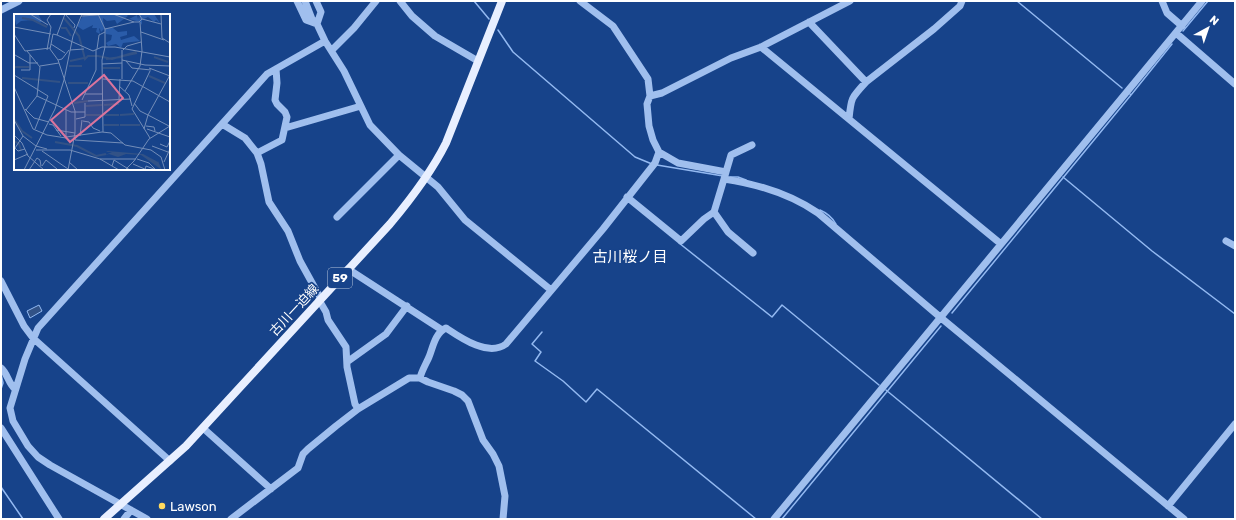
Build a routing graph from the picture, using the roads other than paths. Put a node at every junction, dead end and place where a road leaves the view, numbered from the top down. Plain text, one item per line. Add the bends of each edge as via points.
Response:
1 (19, 1) edge
2 (297, 1) edge
3 (305, 1) edge
4 (316, 1) edge
5 (376, 1) edge
6 (400, 1) edge
7 (502, 1) edge
8 (580, 1) edge
9 (850, 1) edge
10 (962, 1) edge
11 (1162, 1) edge
12 (1202, 1) edge
13 (1, 10) edge
14 (809, 22) junction
15 (317, 24) junction
16 (1182, 26) junction
17 (1176, 33) junction
18 (326, 41) junction
19 (761, 47) junction
20 (332, 50) junction
21 (478, 61) junction
22 (276, 69) junction
23 (866, 82) junction
24 (1235, 84) edge
25 (650, 96) junction
26 (360, 106) junction
27 (849, 119) junction
28 (222, 124) junction
29 (285, 128) junction
30 (752, 145) dead end
31 (659, 152) junction
32 (257, 153) junction
33 (399, 155) junction
34 (725, 175) junction
35 (426, 178) junction
36 (627, 198) junction
37 (714, 212) junction
38 (337, 217) dead end
39 (1226, 241) dead end
40 (1001, 244) junction
41 (1235, 246) edge
42 (753, 253) dead end
43 (348, 269) junction
44 (1, 281) edge
45 (551, 290) junction
46 (320, 300) junction
47 (407, 306) junction
48 (940, 317) junction
49 (442, 330) junction
50 (33, 338) junction
51 (347, 362) junction
52 (1, 368) edge
53 (420, 378) junction
54 (15, 389) junction
55 (358, 409) junction
56 (1235, 424) edge
57 (1, 428) edge
58 (203, 428) junction
59 (170, 461) junction
60 (271, 489) junction
61 (122, 504) junction
62 (1169, 504) junction
63 (131, 510) junction
64 (125, 518) edge
65 (59, 519) edge
66 (104, 519) edge
67 (147, 519) edge
68 (231, 519) edge
69 (503, 519) edge
70 (774, 519) edge
71 (1184, 519) edge

1 - 13 street
2 - 15 street via 306,20
3 - 15 street via 312,19
4 - 15 street via 321,12
5 - 20 street
6 - 21 street via 412,16 435,36
7 - 21 main road, 古川一迫線 / 59
8 - 25 street via 613,26 648,79
9 - 14 street
10 - 23 street via 960,6 934,28
11 - 16 street via 1167,13
12 - 16 street
14 - 19 street
14 - 23 street
15 - 18 street
16 - 17 street
17 - 24 street
17 - 40 street
18 - 20 street
18 - 22 street
19 - 25 street via 730,58 662,93
19 - 27 street
20 - 26 street
21 - 35 main road, 古川一迫線 / 59 via 453,126
22 - 28 street via 267,74
22 - 29 street via 278,82 275,97 287,117
23 - 27 street via 851,100
25 - 31 street via 647,104 649,126
26 - 29 street
26 - 33 street via 370,125
27 - 40 street
28 - 32 street via 245,138
28 - 50 street via 38,328
29 - 32 street via 282,140
30 - 34 street via 731,155
31 - 34 street via 678,163
31 - 36 street via 653,165
32 - 46 street via 269,202 288,231
33 - 35 street
33 - 38 street
34 - 37 street
34 - 48 street via 767,188 809,207
35 - 43 main road, 古川一迫線 / 59 via 390,224
35 - 45 street via 438,187 465,220
36 - 37 street via 681,242
36 - 45 street
37 - 42 street via 728,232
39 - 41 street
40 - 48 street
43 - 46 main road, 古川一迫線 / 59
43 - 47 street
44 - 50 street
45 - 49 street via 502,347 496,349 474,345 446,328
46 - 51 street via 328,320 346,347
46 - 58 main road, 古川一迫線 / 59
47 - 49 street
47 - 51 street via 386,334
48 - 62 street
48 - 70 street
49 - 53 street via 433,343
50 - 54 street
50 - 59 street
51 - 55 street
52 - 54 street
53 - 55 street via 409,378
53 - 69 street via 454,390 468,401 483,440 499,466 505,496
54 - 61 street via 11,413 28,446 50,465
55 - 60 street via 312,444 298,468
56 - 62 street
57 - 65 street
58 - 59 main road, 古川一迫線 / 59
58 - 60 street
59 - 61 main road, 古川一迫線 / 59
60 - 68 street
61 - 63 street
61 - 66 main road, 古川一迫線 / 59
62 - 71 street
63 - 64 street
63 - 67 street

